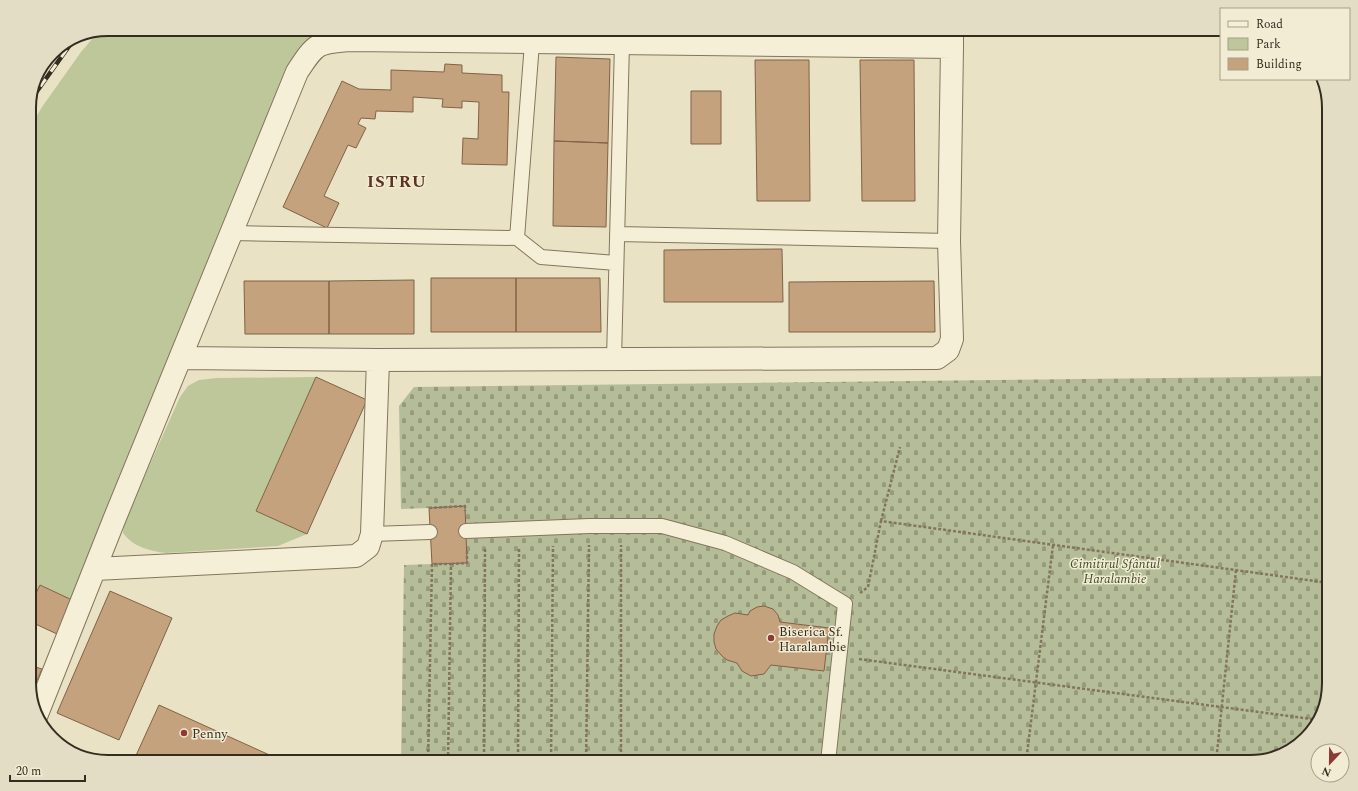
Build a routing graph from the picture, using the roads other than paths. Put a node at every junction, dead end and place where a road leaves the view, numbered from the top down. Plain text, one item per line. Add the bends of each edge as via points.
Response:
1 (346, 36) edge
2 (393, 36) edge
3 (952, 38) edge
4 (532, 43) junction
5 (622, 43) junction
6 (232, 233) junction
7 (617, 234) junction
8 (517, 238) junction
9 (949, 241) junction
10 (616, 263) junction
11 (181, 358) junction
12 (614, 358) junction
13 (378, 360) junction
14 (466, 531) dead end
15 (430, 532) dead end
16 (372, 534) junction
17 (95, 569) junction
18 (40, 706) edge
19 (829, 755) edge

1 - 6 street via 317,45 296,72
2 - 4 street
3 - 5 street
3 - 9 street
4 - 5 street
4 - 8 lane
5 - 7 lane
6 - 8 lane
6 - 11 street
7 - 9 lane
7 - 10 lane
8 - 10 lane via 541,258
9 - 12 street via 952,339 948,350 937,358
10 - 12 lane
11 - 13 street
11 - 17 street
12 - 13 street
13 - 16 street
14 - 19 lane via 621,525 662,526 725,543 793,572 844,604
15 - 16 lane
16 - 17 street via 368,547 356,556
17 - 18 street

